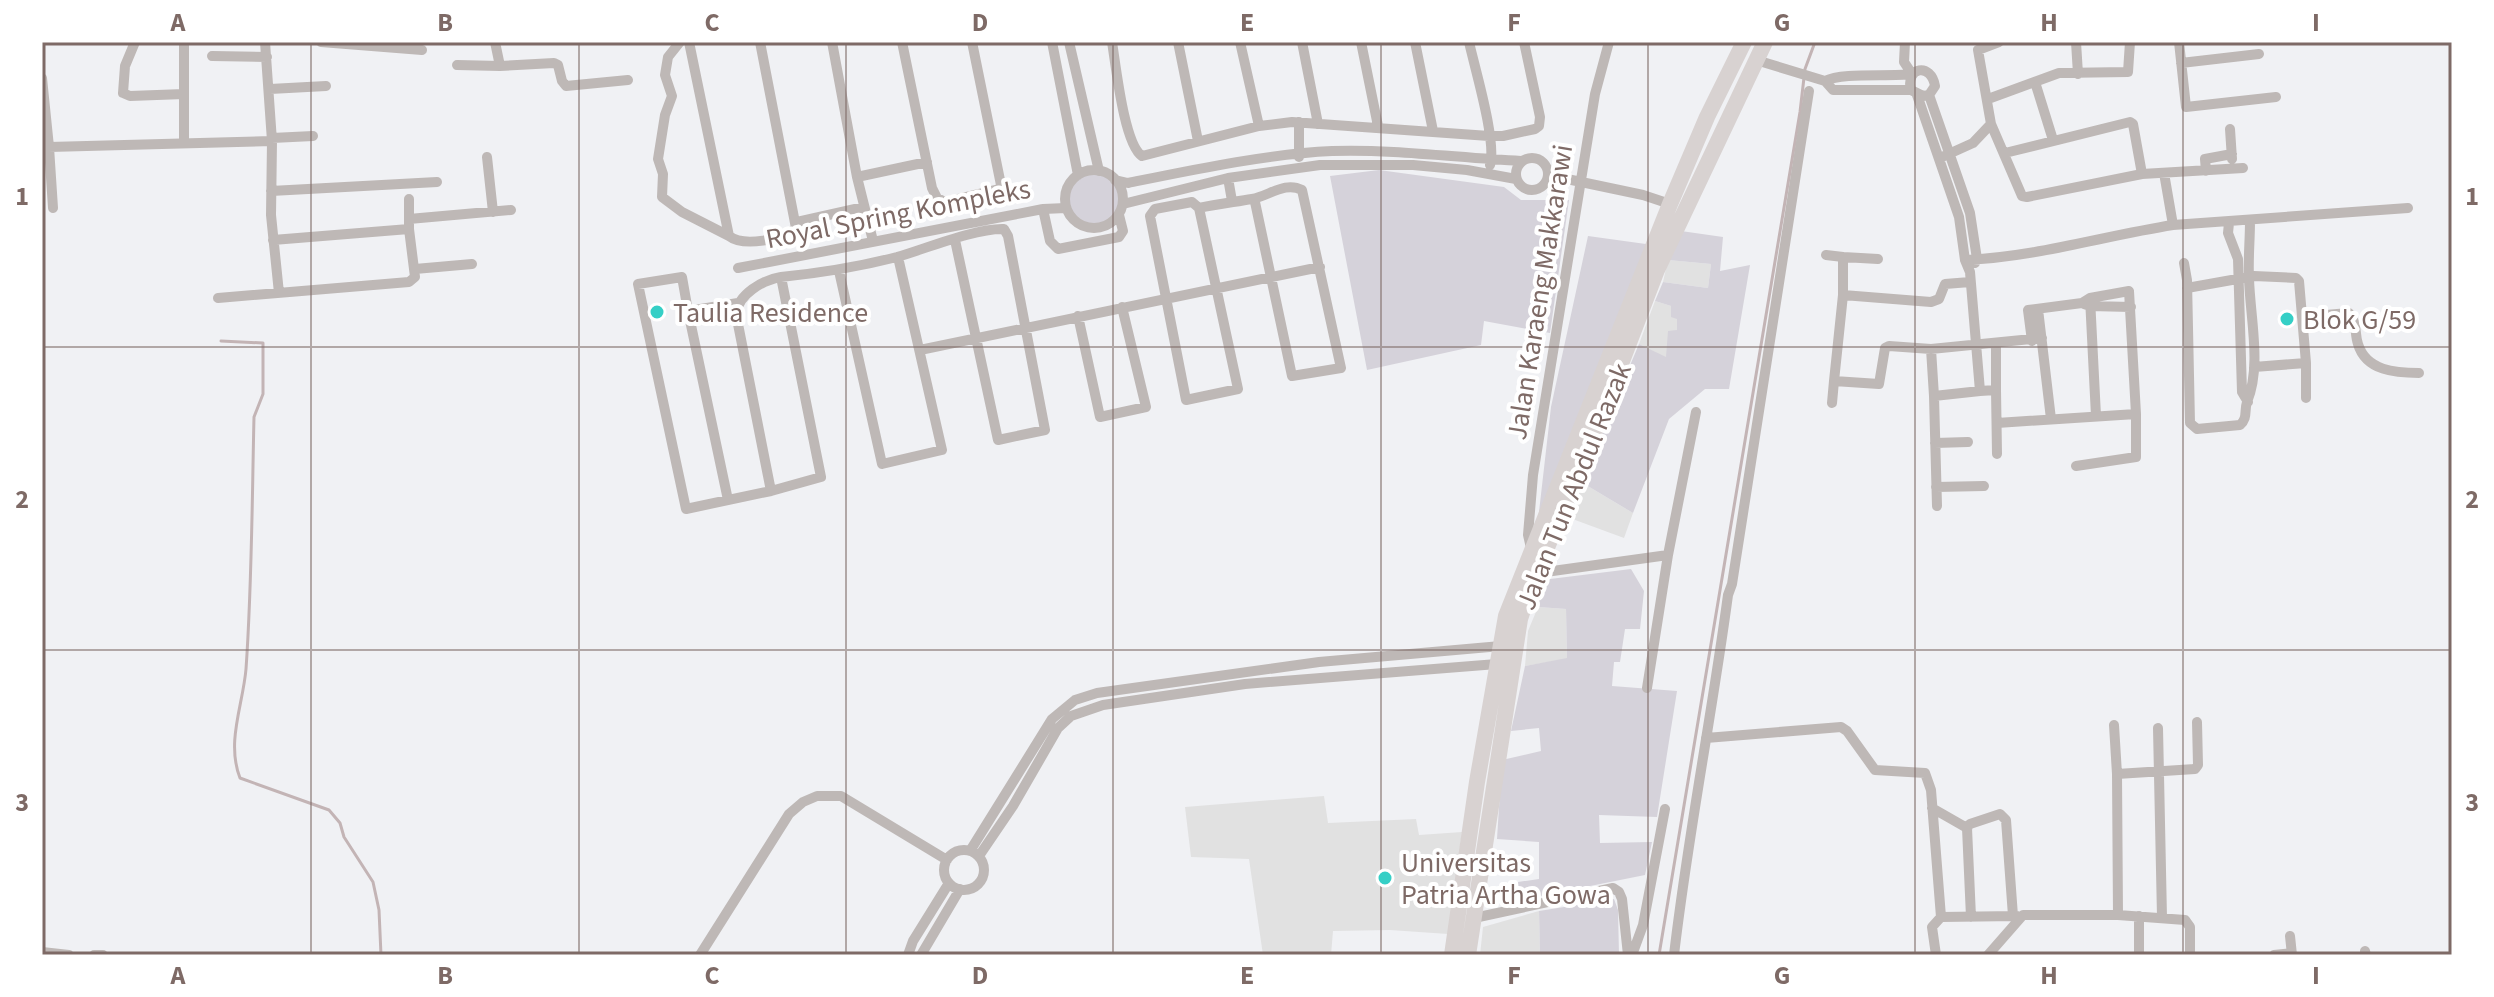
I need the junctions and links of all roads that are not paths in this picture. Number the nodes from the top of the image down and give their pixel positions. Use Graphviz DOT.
graph roads {
  1 [pos="135,42"];
  2 [pos="184,42"];
  3 [pos="265,42"];
  4 [pos="321,42"];
  5 [pos="495,42"];
  6 [pos="680,42"];
  7 [pos="689,42"];
  8 [pos="760,42"];
  9 [pos="832,42"];
  10 [pos="902,42"];
  11 [pos="972,42"];
  12 [pos="1052,42"];
  13 [pos="1069,42"];
  14 [pos="1112,42"];
  15 [pos="1178,42"];
  16 [pos="1240,42"];
  17 [pos="1302,42"];
  18 [pos="1361,42"];
  19 [pos="1415,42"];
  20 [pos="1469,42"];
  21 [pos="1524,42"];
  22 [pos="1609,42"];
  23 [pos="1744,42"];
  24 [pos="1765,42"];
  25 [pos="1905,42"];
  26 [pos="1999,42"];
  27 [pos="2076,42"];
  28 [pos="2130,42"];
  29 [pos="2179,42"];
  30 [pos="422,50"];
  31 [pos="2259,54"];
  32 [pos="212,56"];
  33 [pos="267,57"];
  34 [pos="1756,60"];
  35 [pos="2181,63"];
  36 [pos="457,65"];
  37 [pos="500,66"];
  38 [pos="1912,74"];
  39 [pos="2078,74"];
  40 [pos="1868,77"];
  41 [pos="1884,77"];
  42 [pos="42,78"];
  43 [pos="1820,79"];
  44 [pos="628,80"];
  45 [pos="2035,82"];
  46 [pos="326,86"];
  47 [pos="270,89"];
  48 [pos="1868,90"];
  49 [pos="1884,90"];
  50 [pos="1809,91"];
  51 [pos="1914,93"];
  52 [pos="184,94"];
  53 [pos="1929,95"];
  54 [pos="2276,97"];
  55 [pos="1988,99"];
  56 [pos="1299,122"];
  57 [pos="1318,124"];
  58 [pos="1991,124"];
  59 [pos="1259,126"];
  60 [pos="1378,126"];
  61 [pos="2230,129"];
  62 [pos="1433,131"];
  63 [pos="313,136"];
  64 [pos="1489,136"];
  65 [pos="272,140"];
  66 [pos="2053,140"];
  67 [pos="1198,141"];
  68 [pos="184,142"];
  69 [pos="1973,143"];
  70 [pos="49,147"];
  71 [pos="2003,149"];
  72 [pos="1299,153"];
  73 [pos="2232,154"];
  74 [pos="1944,156"];
  75 [pos="487,157"];
  76 [pos="1492,160"];
  77 [pos="1521,161"];
  78 [pos="927,162"];
  79 [pos="46,167"];
  80 [pos="1299,167"];
  81 [pos="1099,171"];
  82 [pos="2206,171"];
  83 [pos="1488,173"];
  84 [pos="2164,173"];
  85 [pos="2142,174"];
  86 [pos="1078,175"];
  87 [pos="1548,175"];
  88 [pos="857,177"];
  89 [pos="1228,178"];
  90 [pos="1516,179"];
  91 [pos="1115,180"];
  92 [pos="437,182"];
  93 [pos="1581,182"];
  94 [pos="1211,183"];
  95 [pos="271,191"];
  96 [pos="409,199"];
  97 [pos="1253,199"];
  98 [pos="1232,201"];
  99 [pos="1215,204"];
  100 [pos="1670,204"];
  101 [pos="864,207"];
  102 [pos="53,208"];
  103 [pos="1066,208"];
  104 [pos="1199,208"];
  105 [pos="2408,208"];
  106 [pos="1043,209"];
  107 [pos="1121,209"];
  108 [pos="511,210"];
  109 [pos="493,212"];
  110 [pos="2250,221"];
  111 [pos="797,222"];
  112 [pos="2229,223"];
  113 [pos="409,224"];
  114 [pos="2173,225"];
  115 [pos="729,236"];
  116 [pos="273,240"];
  117 [pos="955,240"];
  118 [pos="872,241"];
  119 [pos="858,244"];
  120 [pos="1826,255"];
  121 [pos="898,257"];
  122 [pos="1843,257"];
  123 [pos="1878,259"];
  124 [pos="1977,259"];
  125 [pos="1965,260"];
  126 [pos="876,262"];
  127 [pos="2184,263"];
  128 [pos="472,264"];
  129 [pos="863,265"];
  130 [pos="1320,267"];
  131 [pos="738,268"];
  132 [pos="415,269"];
  133 [pos="839,271"];
  134 [pos="781,277"];
  135 [pos="1970,277"];
  136 [pos="1270,278"];
  137 [pos="2244,278"];
  138 [pos="2187,288"];
  139 [pos="1216,289"];
  140 [pos="279,293"];
  141 [pos="1843,295"];
  142 [pos="218,298"];
  143 [pos="1166,298"];
  144 [pos="2087,302"];
  145 [pos="738,303"];
  146 [pos="1122,307"];
  147 [pos="2131,307"];
  148 [pos="688,311"];
  149 [pos="1078,316"];
  150 [pos="2302,317"];
  151 [pos="1026,328"];
  152 [pos="977,339"];
  153 [pos="2037,340"];
  154 [pos="1996,344"];
  155 [pos="1978,345"];
  156 [pos="1931,349"];
  157 [pos="920,350"];
  158 [pos="2306,363"];
  159 [pos="2254,367"];
  160 [pos="2419,373"];
  161 [pos="1834,381"];
  162 [pos="1996,390"];
  163 [pos="1980,391"];
  164 [pos="1934,396"];
  165 [pos="2306,398"];
  166 [pos="2248,402"];
  167 [pos="1832,403"];
  168 [pos="1696,412"];
  169 [pos="2136,414"];
  170 [pos="2096,416"];
  171 [pos="2051,419"];
  172 [pos="1997,423"];
  173 [pos="1968,442"];
  174 [pos="1935,443"];
  175 [pos="1997,454"];
  176 [pos="2076,466"];
  177 [pos="1984,486"];
  178 [pos="1936,487"];
  179 [pos="771,491"];
  180 [pos="728,500"];
  181 [pos="1937,506"];
  182 [pos="1538,553"];
  183 [pos="1668,555"];
  184 [pos="1528,574"];
  185 [pos="1501,646"];
  186 [pos="1497,664"];
  187 [pos="1647,688"];
  188 [pos="2197,722"];
  189 [pos="2114,725"];
  190 [pos="2158,728"];
  191 [pos="1706,738"];
  192 [pos="2158,773"];
  193 [pos="2117,774"];
  194 [pos="1932,808"];
  195 [pos="1665,809"];
  196 [pos="1967,828"];
  197 [pos="975,854"];
  198 [pos="947,860"];
  199 [pos="949,883"];
  200 [pos="960,889"];
  201 [pos="2118,915"];
  202 [pos="2018,916"];
  203 [pos="2139,916"];
  204 [pos="1941,917"];
  205 [pos="1971,917"];
  206 [pos="2162,917"];
  207 [pos="1474,918"];
  208 [pos="2290,936"];
  209 [pos="42,952"];
  210 [pos="2292,954"];
  211 [pos="69,955"];
  212 [pos="94,955"];
  213 [pos="103,955"];
  214 [pos="700,955"];
  215 [pos="908,955"];
  216 [pos="921,955"];
  217 [pos="1452,955"];
  218 [pos="1468,955"];
  219 [pos="1630,955"];
  220 [pos="1674,955"];
  221 [pos="1936,955"];
  222 [pos="1988,955"];
  223 [pos="2139,955"];
  224 [pos="2190,955"];
  225 [pos="2274,955"];
  1 -- 52 [label="street"];
  2 -- 52 [label="street"];
  3 -- 33 [label="street"];
  4 -- 30 [label="street"];
  5 -- 37 [label="street"];
  6 -- 115 [label="street"];
  7 -- 115 [label="street"];
  8 -- 111 [label="street"];
  9 -- 88 [label="street"];
  10 -- 78 [label="street"];
  11 -- 78 [label="street"];
  12 -- 86 [label="street"];
  13 -- 81 [label="street"];
  14 -- 67 [label="street"];
  15 -- 67 [label="street"];
  16 -- 59 [label="street"];
  17 -- 57 [label="street"];
  18 -- 60 [label="street"];
  19 -- 62 [label="street"];
  20 -- 64 [label="street"];
  21 -- 64 [label="street"];
  22 -- 93 [label="street, Jalan Karaeng Makkarawi"];
  23 -- 100 [label="main road, Jalan Tun Abdul Razak"];
  24 -- 34 [label="main road, Jalan Tun Abdul Razak"];
  25 -- 38 [label="street"];
  26 -- 55 [label="street"];
  27 -- 39 [label="street"];
  28 -- 39 [label="street"];
  29 -- 35 [label="street"];
  31 -- 35 [label="street"];
  32 -- 33 [label="street"];
  33 -- 47 [label="street"];
  34 -- 43 [label="street"];
  34 -- 182 [label="main road, Jalan Tun Abdul Razak"];
  35 -- 54 [label="street"];
  36 -- 37 [label="street"];
  37 -- 44 [label="street"];
  38 -- 41 [label="street"];
  38 -- 51 [label="street"];
  38 -- 53 [label="street"];
  39 -- 45 [label="street"];
  40 -- 41 [label="street"];
  40 -- 43 [label="street"];
  40 -- 48 [label="street"];
  41 -- 49 [label="street"];
  42 -- 70 [label="street"];
  43 -- 48 [label="street"];
  45 -- 55 [label="street"];
  45 -- 66 [label="street"];
  46 -- 47 [label="street"];
  47 -- 65 [label="street"];
  48 -- 49 [label="street"];
  49 -- 51 [label="street"];
  50 -- 191 [label="street"];
  51 -- 53 [label="street"];
  51 -- 74 [label="street"];
  52 -- 68 [label="street"];
  53 -- 74 [label="street"];
  55 -- 58 [label="street"];
  56 -- 57 [label="street"];
  56 -- 59 [label="street"];
  56 -- 72 [label="street"];
  57 -- 60 [label="street"];
  58 -- 69 [label="street"];
  58 -- 71 [label="street"];
  59 -- 67 [label="street"];
  60 -- 62 [label="street"];
  61 -- 73 [label="street"];
  62 -- 64 [label="street"];
  63 -- 65 [label="street"];
  64 -- 76 [label="street"];
  65 -- 68 [label="street"];
  65 -- 95 [label="street"];
  66 -- 71 [label="street"];
  66 -- 85 [label="street"];
  68 -- 70 [label="street"];
  69 -- 71 [label="street"];
  69 -- 74 [label="street"];
  70 -- 79 [label="street"];
  71 -- 85 [label="street"];
  72 -- 76 [label="street"];
  72 -- 80 [label="street"];
  72 -- 91 [label="street"];
  73 -- 82 [label="street"];
  73 -- 82 [label="street"];
  74 -- 124 [label="street"];
  74 -- 125 [label="street"];
  75 -- 109 [label="street"];
  76 -- 77 [label="street"];
  76 -- 83 [label="street"];
  77 -- 87 [label="street"];
  77 -- 90 [label="street"];
  78 -- 88 [label="street"];
  79 -- 102 [label="street"];
  80 -- 83 [label="street"];
  80 -- 89 [label="street"];
  81 -- 86 [label="street"];
  81 -- 91 [label="street"];
  82 -- 84 [label="street"];
  83 -- 90 [label="street"];
  84 -- 85 [label="street"];
  84 -- 114 [label="street"];
  86 -- 103 [label="street"];
  87 -- 90 [label="street"];
  87 -- 93 [label="street"];
  88 -- 101 [label="street"];
  89 -- 94 [label="street"];
  89 -- 98 [label="street"];
  91 -- 107 [label="street"];
  92 -- 95 [label="street"];
  93 -- 100 [label="street"];
  93 -- 182 [label="street, Jalan Karaeng Makkarawi"];
  94 -- 99 [label="street"];
  94 -- 107 [label="street"];
  95 -- 116 [label="street"];
  96 -- 113 [label="street"];
  97 -- 98 [label="street"];
  97 -- 130 [label="street"];
  97 -- 136 [label="street"];
  98 -- 99 [label="street"];
  99 -- 104 [label="street"];
  100 -- 182 [label="main road, Jalan Tun Abdul Razak"];
  101 -- 111 [label="street"];
  101 -- 118 [label="street"];
  103 -- 106 [label="street, Royal Spring Kompleks"];
  103 -- 107 [label="street"];
  104 -- 139 [label="street"];
  104 -- 143 [label="street"];
  105 -- 110 [label="street"];
  106 -- 107 [label="street"];
  106 -- 118 [label="street, Royal Spring Kompleks"];
  108 -- 109 [label="street"];
  109 -- 113 [label="street"];
  110 -- 112 [label="street"];
  110 -- 137 [label="street"];
  111 -- 115 [label="street"];
  112 -- 114 [label="street"];
  112 -- 137 [label="street"];
  113 -- 116 [label="street"];
  113 -- 132 [label="street"];
  114 -- 124 [label="street"];
  116 -- 140 [label="street"];
  117 -- 121 [label="street"];
  117 -- 151 [label="street"];
  117 -- 152 [label="street"];
  118 -- 119 [label="street, Royal Spring Kompleks"];
  118 -- 126 [label="street"];
  119 -- 129 [label="street"];
  119 -- 131 [label="street, Royal Spring Kompleks"];
  120 -- 122 [label="street"];
  121 -- 126 [label="street"];
  121 -- 157 [label="street"];
  122 -- 123 [label="street"];
  122 -- 141 [label="street"];
  124 -- 125 [label="street"];
  124 -- 135 [label="street"];
  125 -- 135 [label="street"];
  126 -- 129 [label="street"];
  127 -- 138 [label="street"];
  128 -- 132 [label="street"];
  129 -- 133 [label="street"];
  130 -- 136 [label="street"];
  130 -- 136 [label="street"];
  132 -- 140 [label="street"];
  133 -- 134 [label="street"];
  133 -- 157 [label="street"];
  134 -- 145 [label="street"];
  134 -- 179 [label="street"];
  135 -- 141 [label="street"];
  135 -- 155 [label="street"];
  136 -- 139 [label="street"];
  137 -- 138 [label="street"];
  137 -- 150 [label="street"];
  137 -- 159 [label="street"];
  137 -- 166 [label="street"];
  138 -- 166 [label="street"];
  139 -- 143 [label="street"];
  139 -- 143 [label="street"];
  140 -- 142 [label="street"];
  141 -- 161 [label="street"];
  143 -- 146 [label="street"];
  144 -- 147 [label="street"];
  144 -- 147 [label="street"];
  144 -- 153 [label="street"];
  144 -- 170 [label="street"];
  145 -- 148 [label="street"];
  145 -- 179 [label="street"];
  146 -- 149 [label="street"];
  146 -- 149 [label="street"];
  147 -- 169 [label="street"];
  148 -- 180 [label="street"];
  148 -- 180 [label="street"];
  149 -- 151 [label="street"];
  150 -- 158 [label="street"];
  150 -- 160 [label="street"];
  151 -- 152 [label="street"];
  151 -- 152 [label="street"];
  152 -- 157 [label="street"];
  153 -- 154 [label="street"];
  153 -- 171 [label="street"];
  154 -- 155 [label="street"];
  154 -- 162 [label="street"];
  155 -- 156 [label="street"];
  155 -- 163 [label="street"];
  156 -- 161 [label="street"];
  156 -- 164 [label="street"];
  158 -- 159 [label="street"];
  158 -- 165 [label="street"];
  159 -- 166 [label="street"];
  161 -- 167 [label="street"];
  162 -- 163 [label="street"];
  162 -- 172 [label="street"];
  163 -- 164 [label="street"];
  164 -- 174 [label="street"];
  168 -- 183 [label="street"];
  169 -- 170 [label="street"];
  169 -- 176 [label="street"];
  170 -- 171 [label="street"];
  171 -- 172 [label="street"];
  172 -- 175 [label="street"];
  173 -- 174 [label="street"];
  174 -- 178 [label="street"];
  177 -- 178 [label="street"];
  178 -- 181 [label="street"];
  179 -- 180 [label="street"];
  182 -- 184 [label="main road, Jalan Tun Abdul Razak"];
  183 -- 184 [label="street"];
  183 -- 187 [label="street"];
  184 -- 185 [label="main road, Jalan Tun Abdul Razak"];
  184 -- 207 [label="main road, Jalan Tun Abdul Razak"];
  185 -- 186 [label="main road, Jalan Tun Abdul Razak"];
  185 -- 197 [label="street"];
  186 -- 197 [label="street"];
  186 -- 217 [label="main road, Jalan Tun Abdul Razak"];
  188 -- 192 [label="street"];
  189 -- 193 [label="street"];
  190 -- 192 [label="street"];
  191 -- 194 [label="street"];
  191 -- 220 [label="street"];
  192 -- 193 [label="street"];
  192 -- 206 [label="street"];
  193 -- 201 [label="street"];
  194 -- 196 [label="street"];
  194 -- 204 [label="street"];
  195 -- 219 [label="street"];
  196 -- 202 [label="street"];
  196 -- 205 [label="street"];
  197 -- 198 [label="street"];
  197 -- 200 [label="street"];
  198 -- 199 [label="street"];
  198 -- 214 [label="street"];
  199 -- 200 [label="street"];
  199 -- 215 [label="street"];
  200 -- 216 [label="street"];
  201 -- 202 [label="street"];
  201 -- 203 [label="street"];
  202 -- 205 [label="street"];
  202 -- 222 [label="street"];
  203 -- 206 [label="street"];
  203 -- 223 [label="street"];
  204 -- 205 [label="street"];
  204 -- 221 [label="street"];
  206 -- 224 [label="street"];
  207 -- 218 [label="main road, Jalan Tun Abdul Razak"];
  207 -- 219 [label="street"];
  208 -- 210 [label="street"];
  209 -- 211 [label="street"];
  210 -- 225 [label="street"];
  212 -- 213 [label="street"];
}
